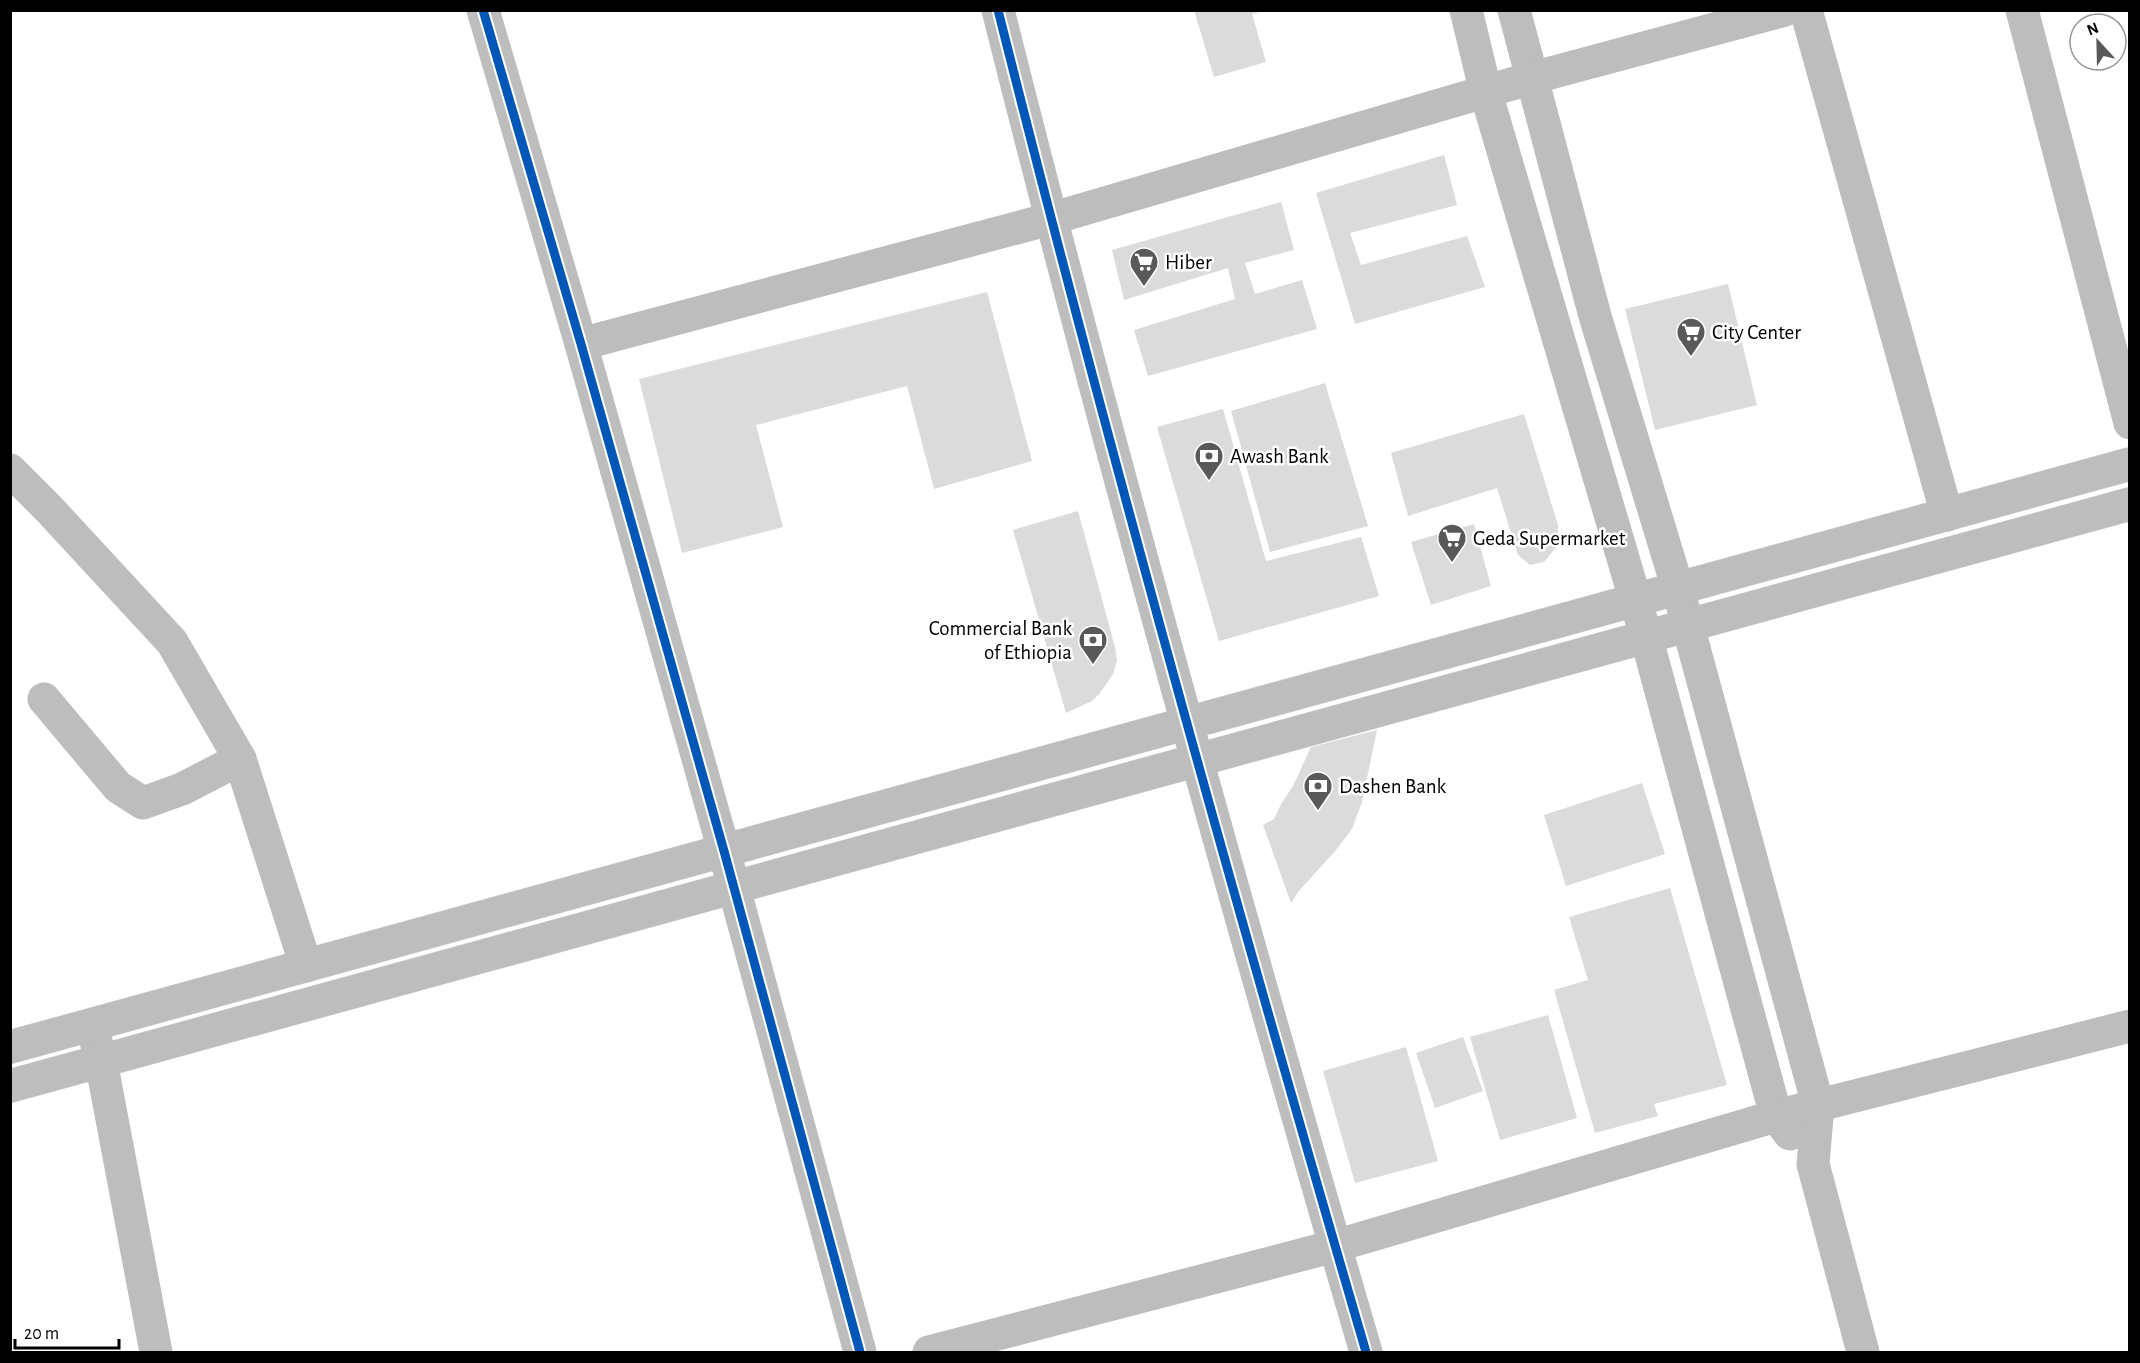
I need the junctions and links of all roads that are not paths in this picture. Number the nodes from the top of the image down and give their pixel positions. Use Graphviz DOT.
graph roads {
  1 [pos="483,10"];
  2 [pos="998,10"];
  3 [pos="1466,10"];
  4 [pos="1514,10"];
  5 [pos="1785,10"];
  6 [pos="1806,10"];
  7 [pos="2022,10"];
  8 [pos="1532,78"];
  9 [pos="1486,93"];
  10 [pos="1050,219"];
  11 [pos="580,344"];
  12 [pos="2130,423"];
  13 [pos="2130,464"];
  14 [pos="10,470"];
  15 [pos="2130,504"];
  16 [pos="1947,515"];
  17 [pos="1678,589"];
  18 [pos="1636,600"];
  19 [pos="1688,625"];
  20 [pos="1646,636"];
  21 [pos="44,699"];
  22 [pos="1188,723"];
  23 [pos="240,759"];
  24 [pos="1197,760"];
  25 [pos="724,850"];
  26 [pos="734,887"];
  27 [pos="306,966"];
  28 [pos="92,1025"];
  29 [pos="2130,1026"];
  30 [pos="10,1047"];
  31 [pos="101,1061"];
  32 [pos="10,1086"];
  33 [pos="1818,1105"];
  34 [pos="1776,1116"];
  35 [pos="1813,1164"];
  36 [pos="1335,1246"];
  37 [pos="156,1353"];
  38 [pos="860,1353"];
  39 [pos="929,1353"];
  40 [pos="1366,1353"];
  41 [pos="1863,1353"];
  1 -- 11 [label="street"];
  2 -- 10 [label="street"];
  3 -- 9 [label="street"];
  4 -- 8 [label="street"];
  5 -- 8 [label="street"];
  6 -- 16 [label="street"];
  7 -- 12 [label="street"];
  8 -- 9 [label="street"];
  8 -- 17 [label="street"];
  9 -- 10 [label="street"];
  9 -- 18 [label="street"];
  10 -- 11 [label="street"];
  10 -- 22 [label="street"];
  11 -- 25 [label="street"];
  13 -- 16 [label="street"];
  14 -- 23 [label="street"];
  15 -- 19 [label="street"];
  16 -- 17 [label="street"];
  17 -- 18 [label="street"];
  17 -- 19 [label="street"];
  18 -- 20 [label="street"];
  18 -- 22 [label="street"];
  19 -- 20 [label="street"];
  19 -- 33 [label="street"];
  20 -- 24 [label="street"];
  20 -- 34 [label="street"];
  21 -- 23 [label="street"];
  22 -- 24 [label="street"];
  22 -- 25 [label="street"];
  23 -- 27 [label="street"];
  24 -- 26 [label="street"];
  24 -- 36 [label="street"];
  25 -- 26 [label="street"];
  25 -- 27 [label="street"];
  26 -- 31 [label="street"];
  26 -- 38 [label="street"];
  27 -- 28 [label="street"];
  28 -- 30 [label="street"];
  28 -- 31 [label="street"];
  29 -- 33 [label="street"];
  31 -- 32 [label="street"];
  31 -- 37 [label="street"];
  33 -- 34 [label="street"];
  33 -- 35 [label="street"];
  34 -- 35 [label="street"];
  34 -- 36 [label="street"];
  35 -- 41 [label="street"];
  36 -- 39 [label="street"];
  36 -- 40 [label="street"];
}
